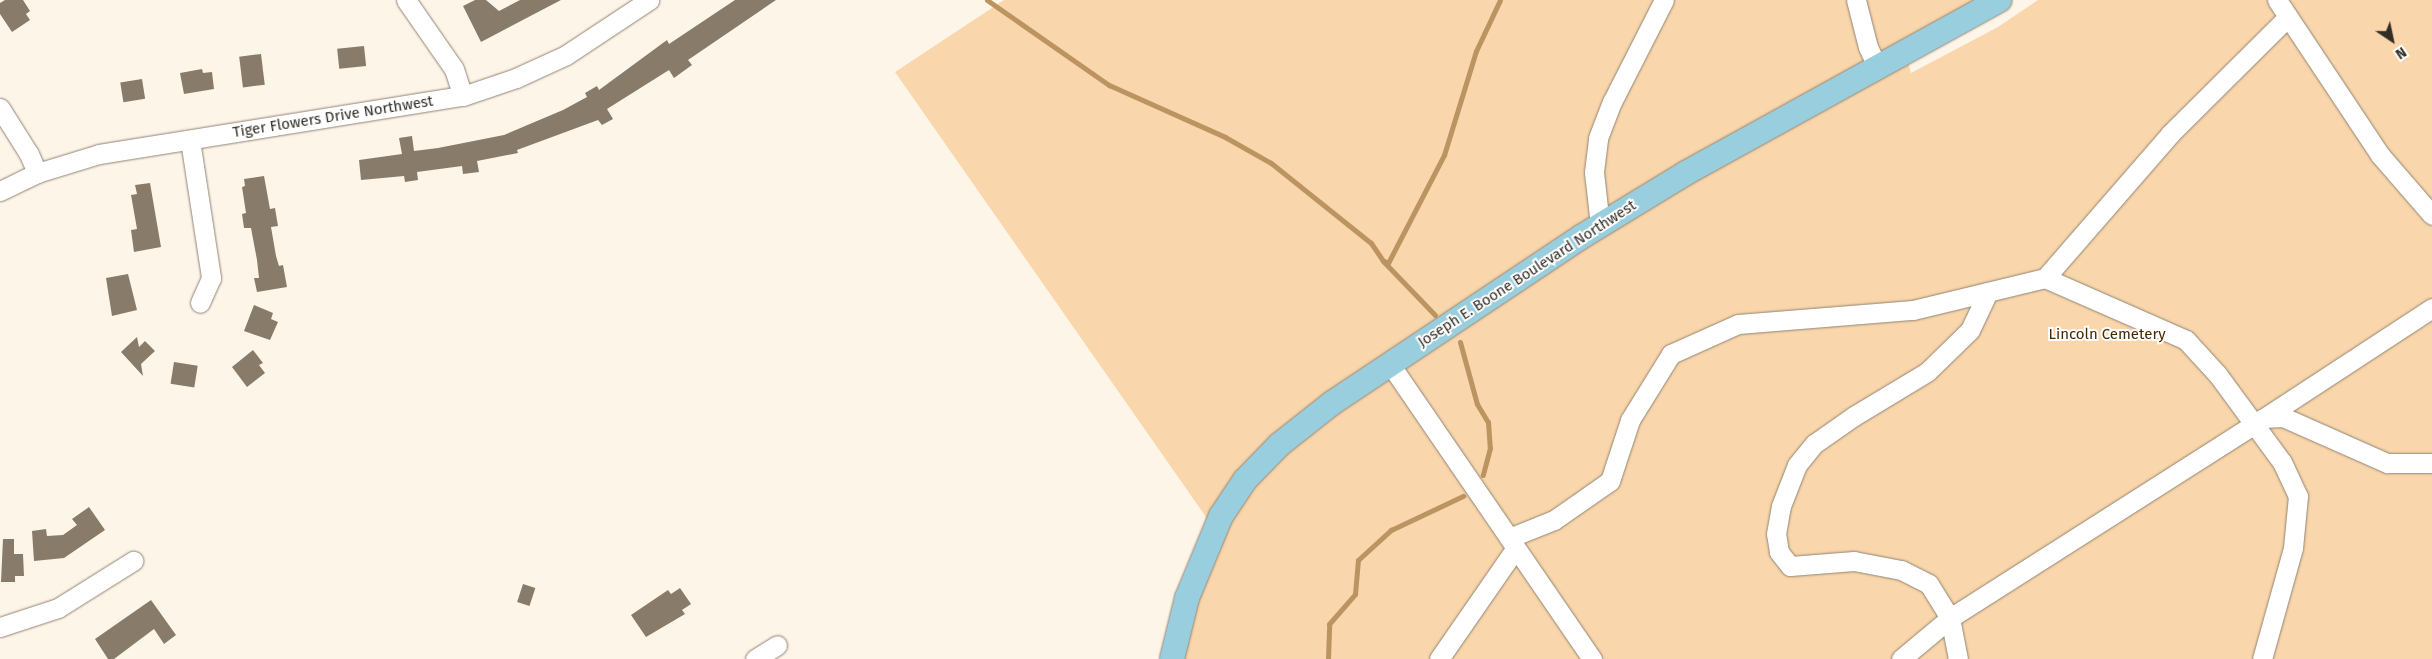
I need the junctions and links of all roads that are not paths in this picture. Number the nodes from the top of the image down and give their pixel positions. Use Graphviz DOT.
graph roads {
  1 [pos="406,0"];
  2 [pos="649,0"];
  3 [pos="1664,0"];
  4 [pos="1856,0"];
  5 [pos="1999,0"];
  6 [pos="2277,0"];
  7 [pos="2288,17"];
  8 [pos="1878,68"];
  9 [pos="463,96"];
  10 [pos="0,108"];
  11 [pos="190,140"];
  12 [pos="37,173"];
  13 [pos="0,191"];
  14 [pos="2432,215"];
  15 [pos="1600,226"];
  16 [pos="2045,278"];
  17 [pos="1988,292"];
  18 [pos="200,303"];
  19 [pos="2432,308"];
  20 [pos="1390,364"];
  21 [pos="2259,421"];
  22 [pos="2432,463"];
  23 [pos="1512,543"];
  24 [pos="133,561"];
  25 [pos="1950,618"];
  26 [pos="0,627"];
  27 [pos="777,645"];
  28 [pos="756,659"];
  29 [pos="1172,659"];
  30 [pos="1439,659"];
  31 [pos="1592,659"];
  32 [pos="1900,659"];
  33 [pos="1958,659"];
  34 [pos="2262,659"];
  1 -- 9 [label="street"];
  2 -- 9 [label="street, Tiger Flowers Drive Northwest"];
  3 -- 15 [label="street"];
  4 -- 8 [label="street"];
  5 -- 8 [label="main road, Joseph E. Boone Boulevard Northwest"];
  6 -- 7 [label="street"];
  7 -- 14 [label="street"];
  7 -- 16 [label="street"];
  8 -- 15 [label="main road, Joseph E. Boone Boulevard Northwest"];
  9 -- 11 [label="street, Tiger Flowers Drive Northwest"];
  10 -- 12 [label="street"];
  11 -- 12 [label="street, Tiger Flowers Drive Northwest"];
  11 -- 18 [label="street"];
  12 -- 13 [label="street, Tiger Flowers Drive Northwest"];
  15 -- 20 [label="main road, Joseph E. Boone Boulevard Northwest"];
  16 -- 17 [label="street"];
  16 -- 21 [label="street"];
  17 -- 23 [label="street"];
  17 -- 25 [label="street"];
  19 -- 21 [label="street"];
  20 -- 23 [label="street"];
  20 -- 29 [label="main road, Joseph E. Boone Boulevard Northwest"];
  21 -- 22 [label="street"];
  21 -- 25 [label="street"];
  21 -- 34 [label="street"];
  23 -- 30 [label="street"];
  23 -- 31 [label="street"];
  24 -- 26 [label="street"];
  25 -- 32 [label="street"];
  25 -- 33 [label="street"];
  27 -- 28 [label="street"];
}
